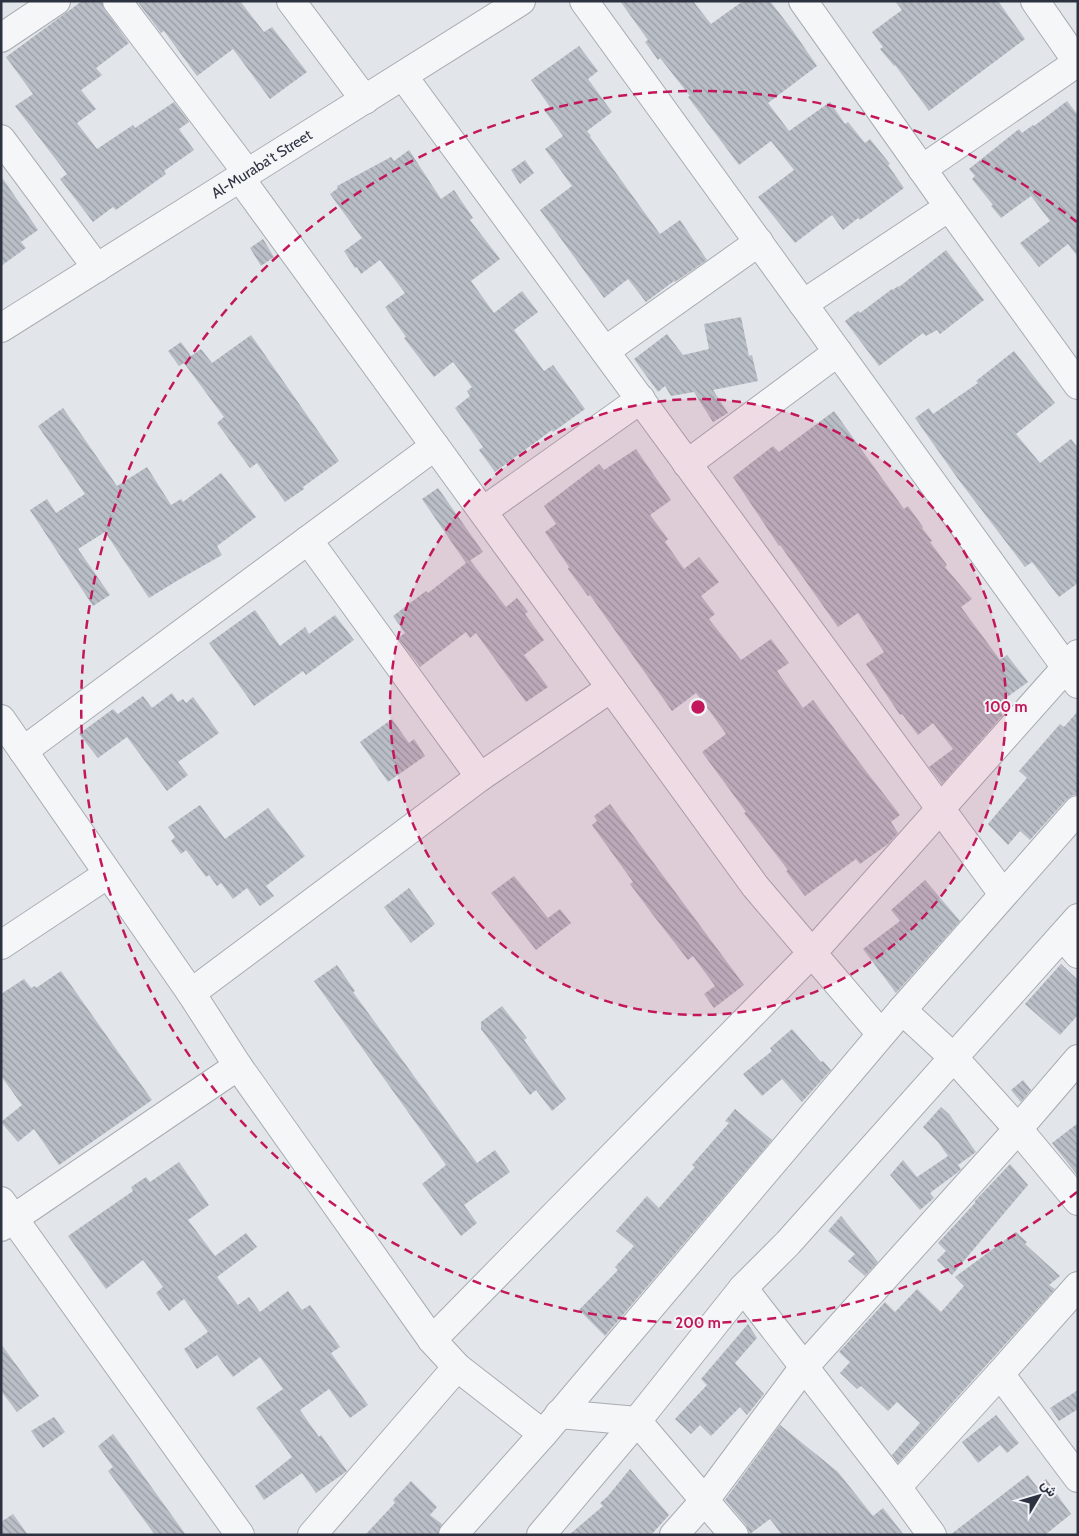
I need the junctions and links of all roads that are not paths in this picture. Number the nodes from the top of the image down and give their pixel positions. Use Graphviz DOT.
graph roads {
  1 [pos="56,1"];
  2 [pos="117,1"];
  3 [pos="291,1"];
  4 [pos="584,1"];
  5 [pos="802,1"];
  6 [pos="1035,1"];
  7 [pos="519,2"];
  8 [pos="1,38"];
  9 [pos="1078,63"];
  10 [pos="403,76"];
  11 [pos="365,100"];
  12 [pos="1,139"];
  13 [pos="922,169"];
  14 [pos="244,176"];
  15 [pos="949,208"];
  16 [pos="758,242"];
  17 [pos="97,268"];
  18 [pos="803,304"];
  19 [pos="1,328"];
  20 [pos="605,351"];
  21 [pos="838,352"];
  22 [pos="1078,385"];
  23 [pos="641,399"];
  24 [pos="435,446"];
  25 [pos="688,464"];
  26 [pos="483,511"];
  27 [pos="308,540"];
  28 [pos="1074,669"];
  29 [pos="611,688"];
  30 [pos="1,719"];
  31 [pos="23,751"];
  32 [pos="480,777"];
  33 [pos="940,809"];
  34 [pos="1078,810"];
  35 [pos="108,874"];
  36 [pos="1003,894"];
  37 [pos="1073,936"];
  38 [pos="1,945"];
  39 [pos="812,953"];
  40 [pos="190,993"];
  41 [pos="902,1010"];
  42 [pos="881,1034"];
  43 [pos="954,1058"];
  44 [pos="1078,1060"];
  45 [pos="238,1066"];
  46 [pos="1018,1129"];
  47 [pos="1078,1201"];
  48 [pos="5,1216"];
  49 [pos="1078,1286"];
  50 [pos="743,1288"];
  51 [pos="432,1340"];
  52 [pos="457,1367"];
  53 [pos="804,1367"];
  54 [pos="1000,1374"];
  55 [pos="637,1421"];
  56 [pos="551,1424"];
  57 [pos="1078,1478"];
  58 [pos="897,1487"];
  59 [pos="705,1500"];
  60 [pos="240,1535"];
  61 [pos="312,1535"];
  62 [pos="453,1535"];
  63 [pos="541,1535"];
  64 [pos="674,1535"];
  65 [pos="734,1535"];
  66 [pos="932,1535"];
  1 -- 8 [label="street"];
  2 -- 14 [label="street"];
  3 -- 11 [label="street"];
  4 -- 16 [label="street"];
  5 -- 13 [label="street"];
  6 -- 9 [label="street"];
  7 -- 10 [label="street, Al-Muraba't Street"];
  9 -- 13 [label="street"];
  10 -- 11 [label="street, Al-Muraba't Street"];
  10 -- 20 [label="street"];
  11 -- 14 [label="street, Al-Muraba't Street"];
  12 -- 17 [label="street"];
  13 -- 15 [label="street"];
  14 -- 17 [label="street, Al-Muraba't Street"];
  14 -- 24 [label="street"];
  15 -- 18 [label="street"];
  15 -- 22 [label="street"];
  16 -- 18 [label="street"];
  16 -- 20 [label="street"];
  17 -- 19 [label="street, Al-Muraba't Street"];
  18 -- 21 [label="street"];
  20 -- 23 [label="street"];
  21 -- 25 [label="street"];
  21 -- 28 [label="street"];
  23 -- 25 [label="street"];
  23 -- 26 [label="street"];
  24 -- 26 [label="street"];
  24 -- 27 [label="street"];
  25 -- 33 [label="street"];
  26 -- 29 [label="street"];
  27 -- 31 [label="street"];
  27 -- 32 [label="street"];
  28 -- 33 [label="street"];
  29 -- 32 [label="street"];
  29 -- 39 [label="street"];
  30 -- 31 [label="street"];
  31 -- 35 [label="street"];
  32 -- 40 [label="street"];
  33 -- 36 [label="street"];
  33 -- 39 [label="street"];
  34 -- 36 [label="street"];
  35 -- 38 [label="street"];
  35 -- 40 [label="street"];
  36 -- 41 [label="street"];
  37 -- 43 [label="street"];
  39 -- 42 [label="street"];
  39 -- 51 [label="street"];
  40 -- 45 [label="street"];
  41 -- 42 [label="street"];
  41 -- 43 [label="street"];
  42 -- 56 [label="street"];
  43 -- 46 [label="street"];
  43 -- 50 [label="street"];
  44 -- 46 [label="street"];
  45 -- 48 [label="street"];
  45 -- 51 [label="street"];
  46 -- 47 [label="street"];
  46 -- 53 [label="street"];
  48 -- 60 [label="street"];
  49 -- 54 [label="street"];
  50 -- 53 [label="street"];
  50 -- 55 [label="street"];
  51 -- 52 [label="street"];
  52 -- 56 [label="street"];
  52 -- 61 [label="street"];
  53 -- 58 [label="street"];
  53 -- 59 [label="street"];
  54 -- 57 [label="street"];
  54 -- 58 [label="street"];
  55 -- 56 [label="street"];
  55 -- 59 [label="street"];
  55 -- 63 [label="street"];
  56 -- 62 [label="street"];
  58 -- 66 [label="street"];
  59 -- 64 [label="street"];
  59 -- 65 [label="street"];
}
